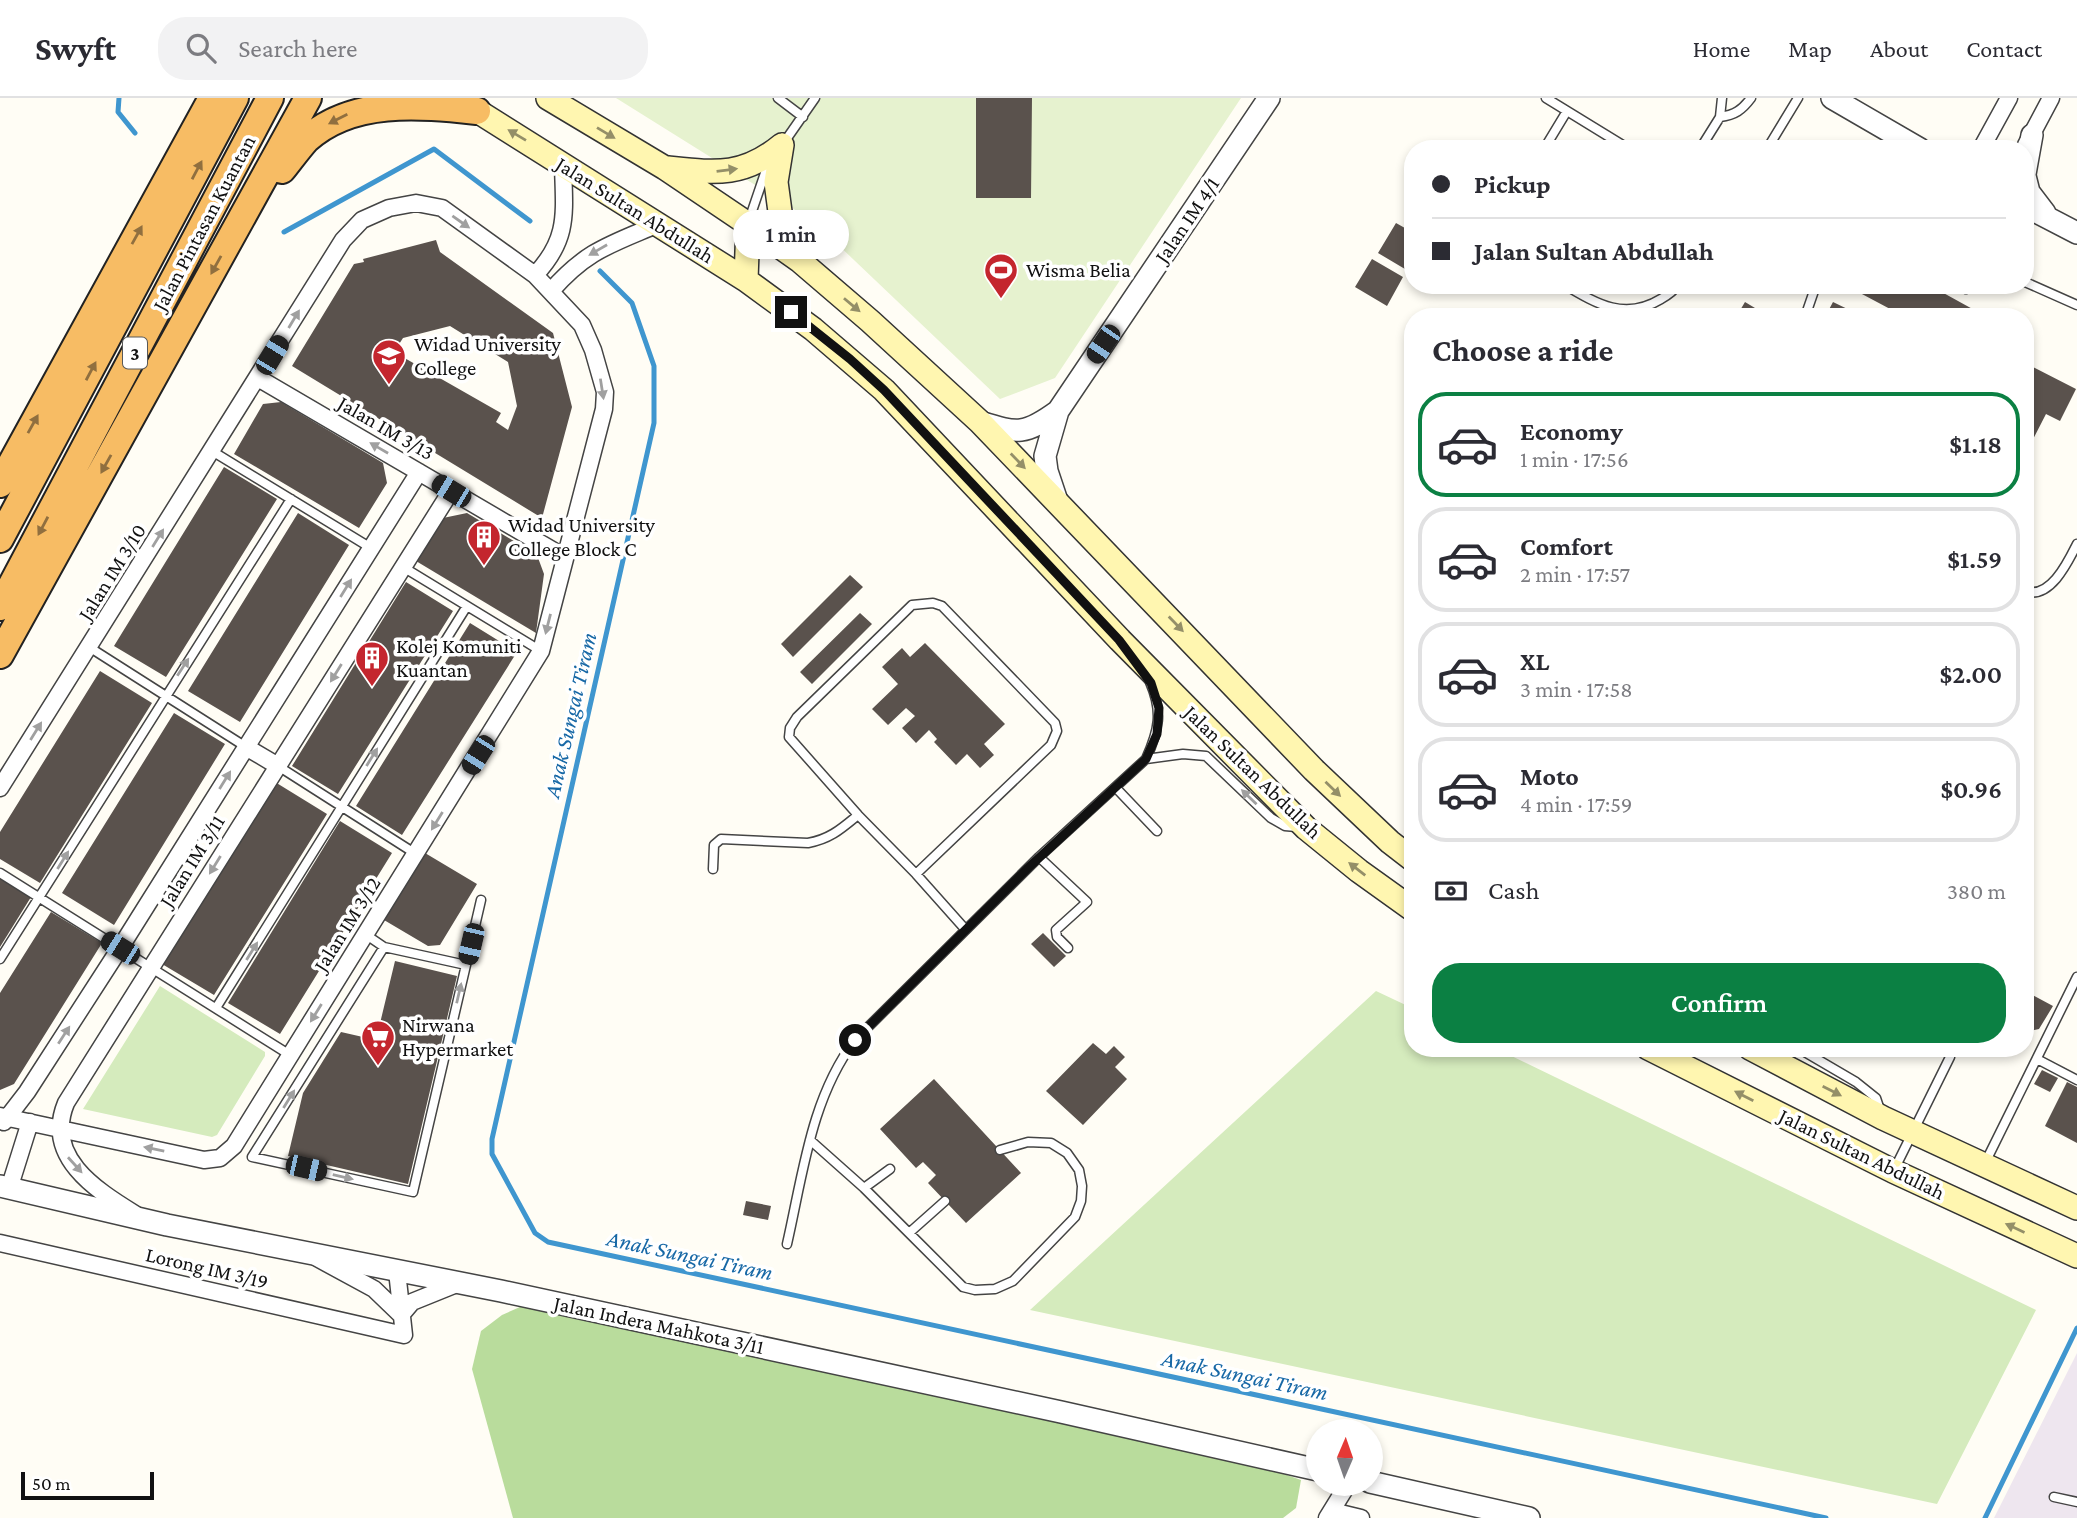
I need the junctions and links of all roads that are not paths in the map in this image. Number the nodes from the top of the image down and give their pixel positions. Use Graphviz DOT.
graph roads {
  1 [pos="198,98"];
  2 [pos="212,98"];
  3 [pos="235,98"];
  4 [pos="270,98"];
  5 [pos="308,98"];
  6 [pos="548,98"];
  7 [pos="778,98"];
  8 [pos="815,98"];
  9 [pos="1269,98"];
  10 [pos="1546,98"];
  11 [pos="1722,98"];
  12 [pos="1751,98"];
  13 [pos="1798,98"];
  14 [pos="1832,98"];
  15 [pos="2009,98"];
  16 [pos="2051,98"];
  17 [pos="467,105"];
  18 [pos="1567,111"];
  19 [pos="803,117"];
  20 [pos="1720,117"];
  21 [pos="189,140"];
  22 [pos="1549,140"];
  23 [pos="1609,140"];
  24 [pos="1706,140"];
  25 [pos="1772,140"];
  26 [pos="1904,140"];
  27 [pos="1986,140"];
  28 [pos="2029,140"];
  29 [pos="782,145"];
  30 [pos="563,164"];
  31 [pos="665,168"];
  32 [pos="2034,199"];
  33 [pos="2034,211"];
  34 [pos="243,217"];
  35 [pos="2049,219"];
  36 [pos="748,224"];
  37 [pos="656,225"];
  38 [pos="2077,233"];
  39 [pos="800,261"];
  40 [pos="535,275"];
  41 [pos="746,280"];
  42 [pos="2034,286"];
  43 [pos="551,291"];
  44 [pos="1581,294"];
  45 [pos="1669,294"];
  46 [pos="2077,305"];
  47 [pos="1621,308"];
  48 [pos="1644,308"];
  49 [pos="258,378"];
  50 [pos="1058,411"];
  51 [pos="980,422"];
  52 [pos="212,451"];
  53 [pos="419,472"];
  54 [pos="0,484"];
  55 [pos="451,491"];
  56 [pos="291,499"];
  57 [pos="1057,501"];
  58 [pos="0,539"];
  59 [pos="2077,544"];
  60 [pos="371,548"];
  61 [pos="564,557"];
  62 [pos="403,567"];
  63 [pos="2034,592"];
  64 [pos="467,606"];
  65 [pos="0,607"];
  66 [pos="1119,640"];
  67 [pos="89,648"];
  68 [pos="541,651"];
  69 [pos="0,655"];
  70 [pos="165,695"];
  71 [pos="246,747"];
  72 [pos="1146,759"];
  73 [pos="278,766"];
  74 [pos="1116,788"];
  75 [pos="0,789"];
  76 [pos="342,807"];
  77 [pos="858,815"];
  78 [pos="1306,828"];
  79 [pos="1157,831"];
  80 [pos="416,853"];
  81 [pos="1404,853"];
  82 [pos="1039,857"];
  83 [pos="713,869"];
  84 [pos="0,873"];
  85 [pos="916,874"];
  86 [pos="40,898"];
  87 [pos="481,900"];
  88 [pos="1404,903"];
  89 [pos="965,929"];
  90 [pos="365,934"];
  91 [pos="384,947"];
  92 [pos="120,948"];
  93 [pos="1068,948"];
  94 [pos="0,959"];
  95 [pos="466,965"];
  96 [pos="150,967"];
  97 [pos="2077,977"];
  98 [pos="216,1008"];
  99 [pos="289,1055"];
  100 [pos="1666,1057"];
  101 [pos="1767,1057"];
  102 [pos="1813,1057"];
  103 [pos="1950,1057"];
  104 [pos="2036,1059"];
  105 [pos="2077,1080"];
  106 [pos="1883,1118"];
  107 [pos="3,1120"];
  108 [pos="30,1122"];
  109 [pos="59,1129"];
  110 [pos="1912,1131"];
  111 [pos="810,1140"];
  112 [pos="1000,1150"];
  113 [pos="1984,1166"];
  114 [pos="890,1169"];
  115 [pos="1893,1171"];
  116 [pos="5,1187"];
  117 [pos="864,1188"];
  118 [pos="945,1201"];
  119 [pos="2077,1208"];
  120 [pos="167,1225"];
  121 [pos="909,1233"];
  122 [pos="0,1243"];
  123 [pos="787,1244"];
  124 [pos="314,1256"];
  125 [pos="2077,1256"];
  126 [pos="397,1271"];
  127 [pos="459,1283"];
  128 [pos="401,1315"];
  129 [pos="1306,1467"];
  130 [pos="1383,1485"];
  131 [pos="1340,1496"];
  132 [pos="2054,1497"];
  133 [pos="2077,1503"];
  134 [pos="1329,1514"];
  135 [pos="1361,1518"];
  136 [pos="1529,1518"];
  1 -- 21 [label="highway"];
  2 -- 21 [label="highway"];
  58 -- 3 [label="highway, Jalan Pintasan Kuantan / 3, one-way"];
  4 -- 65 [label="highway, Jalan Pintasan Kuantan / 3, one-way"];
  5 -- 34 [label="highway"];
  6 -- 31 [label="main road, Jalan Sultan Abdullah, one-way"];
  7 -- 19 [label="lane"];
  8 -- 19 [label="lane"];
  9 -- 50 [label="street, Jalan IM 4/1"];
  10 -- 18 [label="lane"];
  11 -- 20 [label="lane"];
  12 -- 20 [label="lane"];
  13 -- 25 [label="lane"];
  14 -- 26 [label="street"];
  15 -- 27 [label="street"];
  16 -- 28 [label="street"];
  30 -- 17 [label="main road, Jalan Sultan Abdullah, one-way"];
  17 -- 34 [label="highway, one-way"];
  18 -- 22 [label="lane"];
  18 -- 23 [label="lane"];
  19 -- 29 [label="lane"];
  20 -- 24 [label="lane"];
  54 -- 21 [label="highway, one-way"];
  31 -- 29 [label="main road, one-way"];
  29 -- 36 [label="lane"];
  29 -- 39 [label="main road"];
  30 -- 37 [label="main road, Jalan Sultan Abdullah"];
  30 -- 40 [label="street"];
  31 -- 36 [label="main road, Jalan Sultan Abdullah"];
  32 -- 35 [label="street"];
  33 -- 35 [label="street"];
  34 -- 69 [label="highway, one-way"];
  35 -- 38 [label="street"];
  36 -- 39 [label="main road, Jalan Sultan Abdullah"];
  36 -- 41 [label="main road"];
  37 -- 41 [label="main road, Jalan Sultan Abdullah"];
  37 -- 43 [label="street, one-way"];
  39 -- 51 [label="main road, Jalan Sultan Abdullah, one-way"];
  40 -- 43 [label="street, Jalan IM 3/12"];
  49 -- 40 [label="street, Jalan IM 3/10, one-way"];
  41 -- 66 [label="main road, Jalan Sultan Abdullah"];
  42 -- 46 [label="lane"];
  43 -- 61 [label="street, Jalan IM 3/12, one-way"];
  44 -- 47 [label="lane"];
  45 -- 48 [label="lane"];
  49 -- 52 [label="street, Jalan IM 3/10"];
  53 -- 49 [label="street, Jalan IM 3/13, one-way"];
  50 -- 51 [label="street, Jalan IM 4/1"];
  50 -- 57 [label="street, Jalan IM 4/1"];
  51 -- 57 [label="main road, Jalan Sultan Abdullah, one-way"];
  52 -- 56 [label="lane"];
  67 -- 52 [label="street, Jalan IM 3/10, one-way"];
  53 -- 55 [label="street, Jalan IM 3/13"];
  53 -- 60 [label="street, Jalan IM 3/11"];
  55 -- 61 [label="street, Jalan IM 3/13"];
  55 -- 62 [label="street, Jalan IM 3/11"];
  56 -- 60 [label="lane"];
  70 -- 56 [label="lane, one-way"];
  57 -- 81 [label="main road, Jalan Sultan Abdullah, one-way"];
  59 -- 63 [label="lane"];
  71 -- 60 [label="street, Jalan IM 3/11, one-way"];
  61 -- 68 [label="street, Jalan IM 3/12, one-way"];
  62 -- 64 [label="lane"];
  62 -- 73 [label="street, Jalan IM 3/11, one-way"];
  64 -- 68 [label="lane"];
  76 -- 64 [label="lane, one-way"];
  66 -- 72 [label="lane"];
  66 -- 78 [label="main road, Jalan Sultan Abdullah"];
  67 -- 70 [label="lane"];
  75 -- 67 [label="street, Jalan IM 3/10, one-way"];
  68 -- 80 [label="street, Jalan IM 3/12, one-way"];
  70 -- 71 [label="lane"];
  86 -- 70 [label="lane, one-way"];
  71 -- 73 [label="street"];
  92 -- 71 [label="street, Jalan IM 3/11, one-way"];
  72 -- 74 [label="lane"];
  78 -- 72 [label="lane, one-way"];
  73 -- 76 [label="lane"];
  73 -- 96 [label="street, Jalan IM 3/11, one-way"];
  74 -- 79 [label="lane"];
  74 -- 82 [label="lane"];
  76 -- 80 [label="lane"];
  98 -- 76 [label="lane, one-way"];
  77 -- 83 [label="lane"];
  77 -- 85 [label="lane"];
  77 -- 85 [label="lane"];
  88 -- 78 [label="main road, Jalan Sultan Abdullah, one-way"];
  80 -- 90 [label="street, Jalan IM 3/12"];
  82 -- 89 [label="lane"];
  82 -- 93 [label="lane"];
  84 -- 86 [label="lane"];
  85 -- 89 [label="lane"];
  86 -- 92 [label="lane"];
  86 -- 94 [label="lane"];
  87 -- 95 [label="lane"];
  89 -- 111 [label="lane"];
  90 -- 91 [label="lane"];
  90 -- 99 [label="street, Jalan IM 3/12, one-way"];
  91 -- 95 [label="lane"];
  91 -- 95 [label="lane"];
  92 -- 96 [label="lane"];
  107 -- 92 [label="street, Jalan IM 3/11, one-way"];
  96 -- 98 [label="lane"];
  96 -- 109 [label="street, Jalan IM 3/11"];
  97 -- 104 [label="lane"];
  98 -- 99 [label="lane"];
  99 -- 109 [label="street, Jalan IM 3/12, one-way"];
  115 -- 100 [label="main road, Jalan Sultan Abdullah, one-way"];
  101 -- 106 [label="main road, Jalan Sultan Abdullah, one-way"];
  102 -- 106 [label="lane"];
  103 -- 110 [label="lane"];
  104 -- 105 [label="lane"];
  104 -- 113 [label="lane"];
  106 -- 110 [label="main road, Jalan Sultan Abdullah"];
  107 -- 108 [label="street"];
  108 -- 109 [label="street"];
  108 -- 116 [label="street"];
  109 -- 120 [label="street, one-way"];
  110 -- 113 [label="main road, Jalan Sultan Abdullah"];
  110 -- 115 [label="lane"];
  111 -- 117 [label="lane"];
  111 -- 123 [label="lane"];
  112 -- 121 [label="lane"];
  113 -- 119 [label="main road, Jalan Sultan Abdullah"];
  114 -- 117 [label="lane"];
  125 -- 115 [label="main road, Jalan Sultan Abdullah, one-way"];
  116 -- 120 [label="street, Jalan Indera Mahkota 3/11"];
  117 -- 121 [label="lane"];
  118 -- 121 [label="lane"];
  120 -- 124 [label="street, Jalan Indera Mahkota 3/11"];
  122 -- 128 [label="street, Lorong IM 3/19"];
  124 -- 126 [label="street, Jalan Indera Mahkota 3/11"];
  124 -- 128 [label="street"];
  126 -- 127 [label="street, Jalan Indera Mahkota 3/11"];
  126 -- 128 [label="street"];
  127 -- 128 [label="street"];
  127 -- 129 [label="street, Jalan Indera Mahkota 3/11"];
  130 -- 136 [label="street"];
  131 -- 134 [label="street"];
  132 -- 133 [label="lane"];
  134 -- 135 [label="street"];
}
